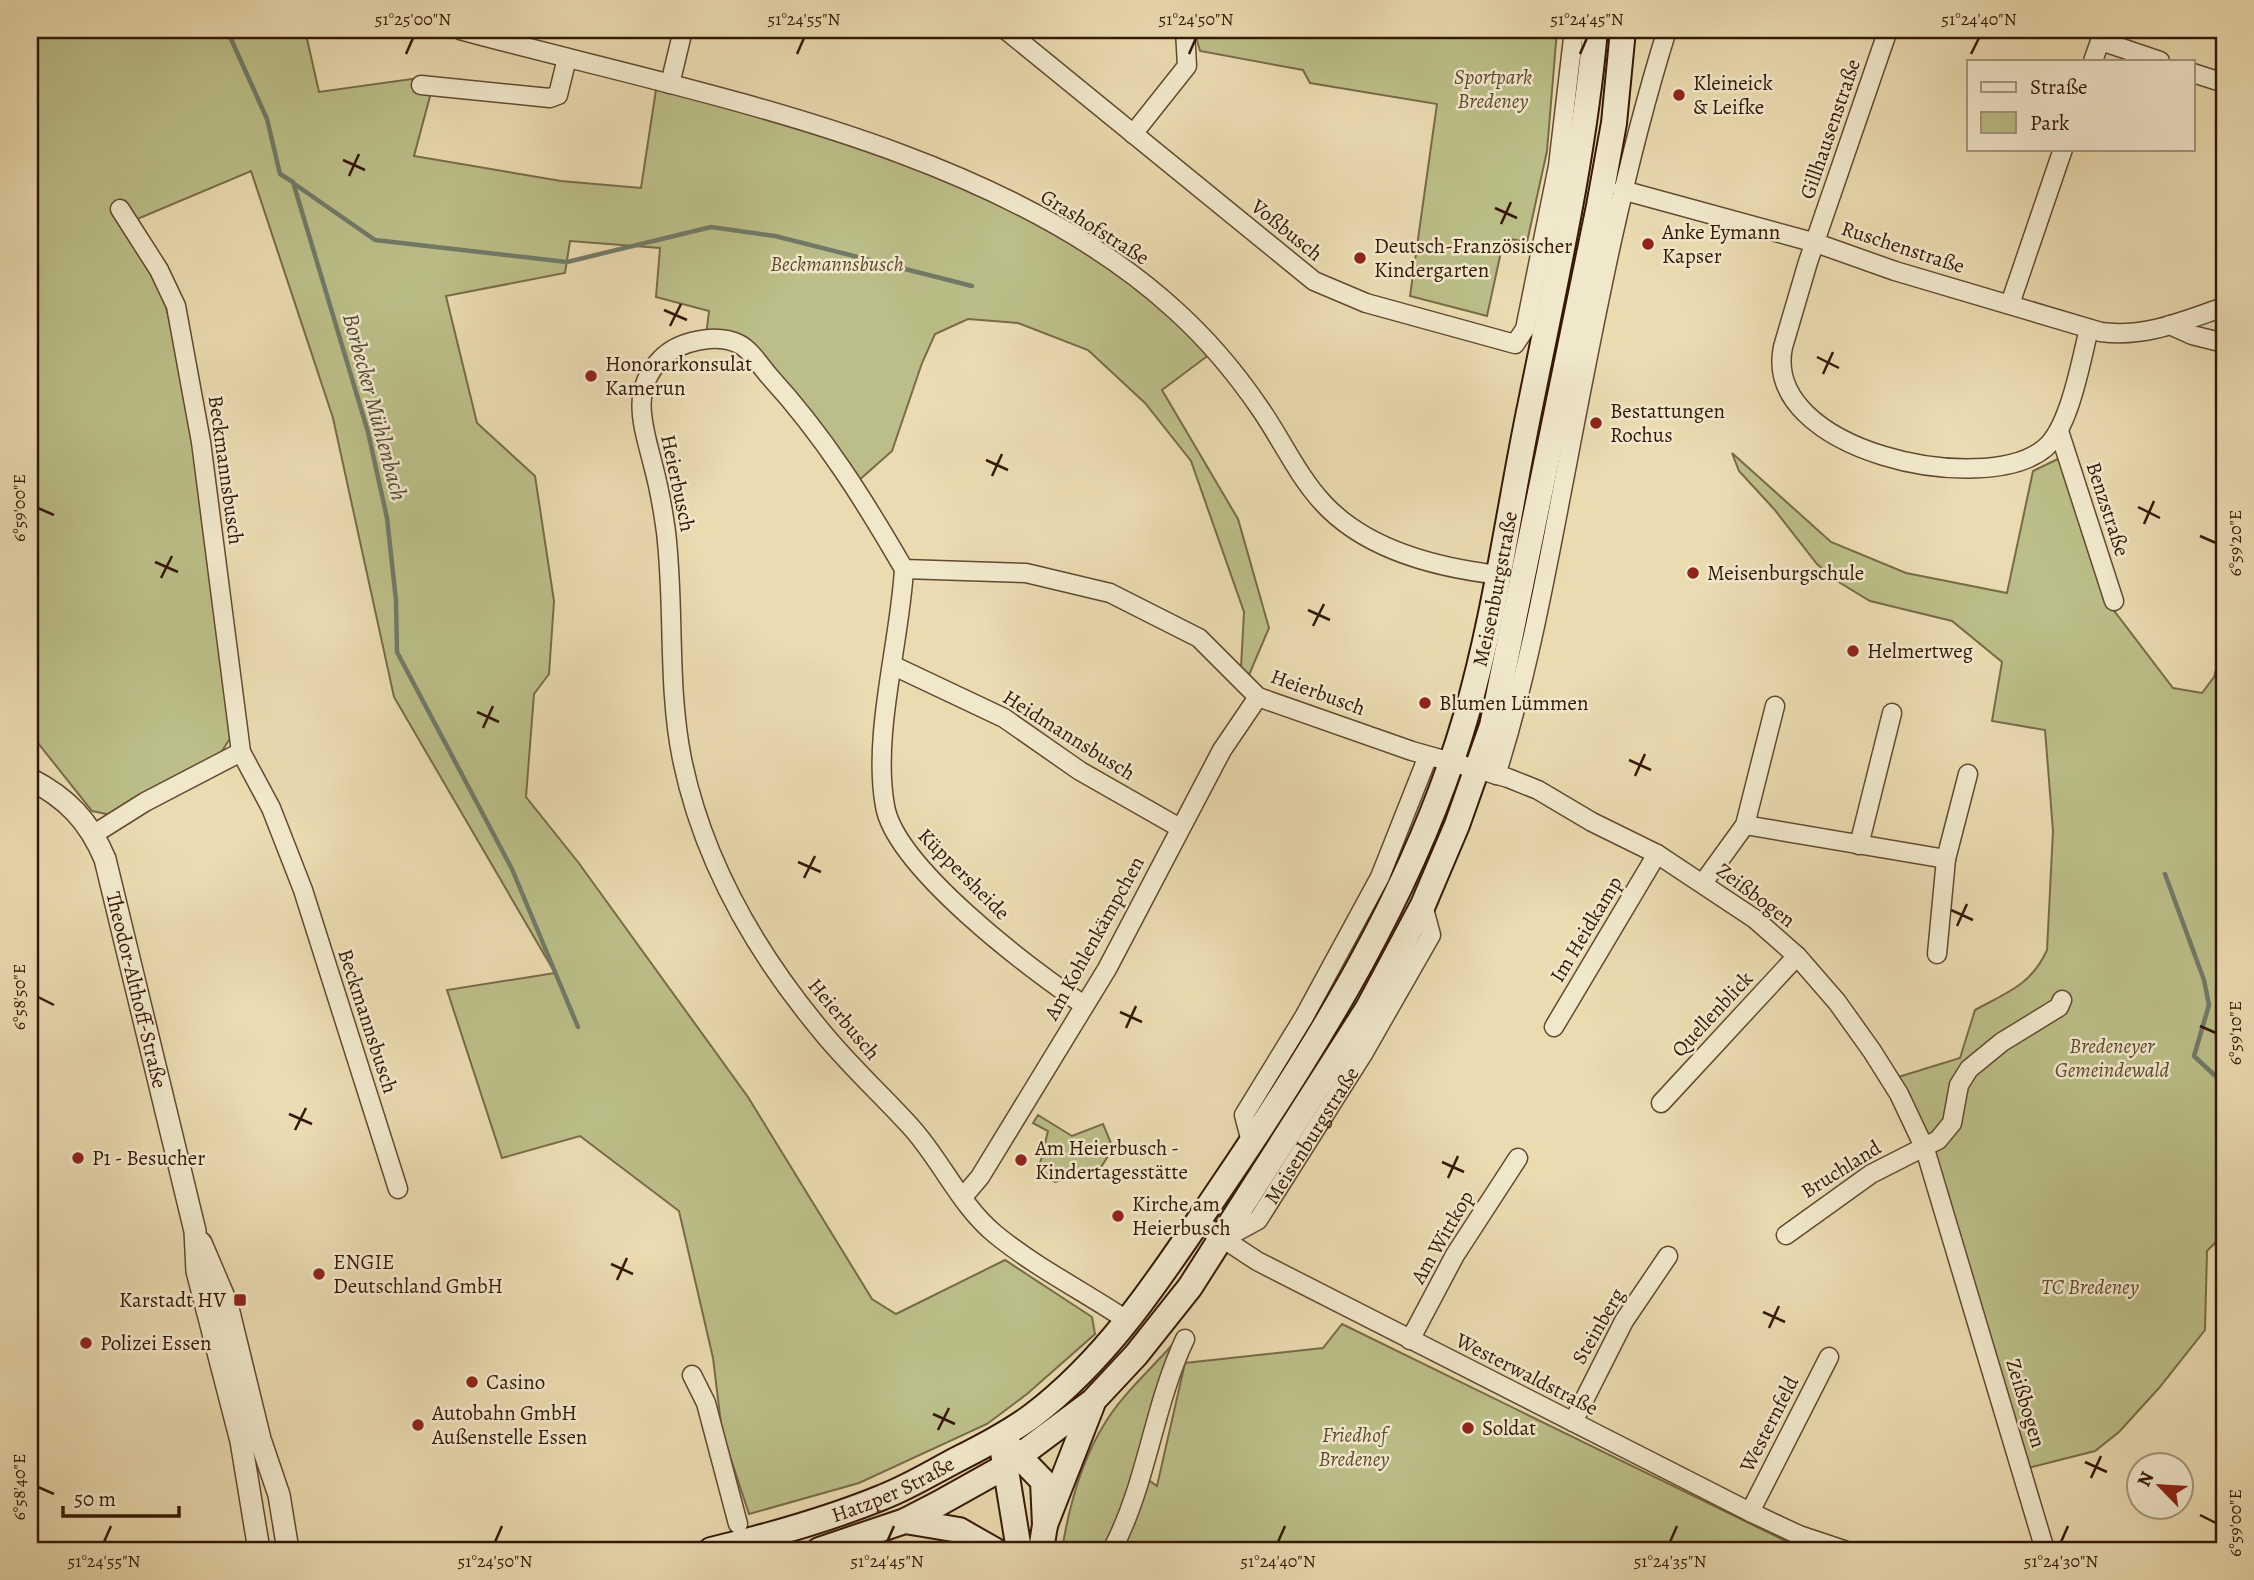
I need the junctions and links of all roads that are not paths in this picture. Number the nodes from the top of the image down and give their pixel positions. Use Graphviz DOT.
graph roads {
  1 [pos="460,30"];
  2 [pos="683,30"];
  3 [pos="1006,30"];
  4 [pos="1185,30"];
  5 [pos="1574,30"];
  6 [pos="1595,30"];
  7 [pos="1623,30"];
  8 [pos="1667,30"];
  9 [pos="1888,30"];
  10 [pos="2102,35"];
  11 [pos="567,58"];
  12 [pos="2093,60"];
  13 [pos="2158,60"];
  14 [pos="2194,72"];
  15 [pos="2224,83"];
  16 [pos="670,84"];
  17 [pos="421,85"];
  18 [pos="1133,134"];
  19 [pos="2063,150"];
  20 [pos="1622,190"];
  21 [pos="120,209"];
  22 [pos="1816,243"];
  23 [pos="2010,304"];
  24 [pos="2224,307"];
  25 [pos="2170,326"];
  26 [pos="2090,329"];
  27 [pos="2224,342"];
  28 [pos="2059,430"];
  29 [pos="904,569"];
  30 [pos="1500,575"];
  31 [pos="2114,601"];
  32 [pos="894,666"];
  33 [pos="1258,697"];
  34 [pos="1775,706"];
  35 [pos="1892,713"];
  36 [pos="240,752"];
  37 [pos="1439,760"];
  38 [pos="1487,772"];
  39 [pos="1968,774"];
  40 [pos="30,779"];
  41 [pos="1745,825"];
  42 [pos="1180,828"];
  43 [pos="94,834"];
  44 [pos="1859,845"];
  45 [pos="1657,854"];
  46 [pos="1946,859"];
  47 [pos="1703,883"];
  48 [pos="1937,954"];
  49 [pos="1797,956"];
  50 [pos="2062,1000"];
  51 [pos="1084,1005"];
  52 [pos="1554,1027"];
  53 [pos="1661,1103"];
  54 [pos="1925,1149"];
  55 [pos="1518,1158"];
  56 [pos="398,1189"];
  57 [pos="963,1198"];
  58 [pos="1198,1222"];
  59 [pos="195,1231"];
  60 [pos="1786,1236"];
  61 [pos="1223,1239"];
  62 [pos="1668,1256"];
  63 [pos="1128,1321"];
  64 [pos="1185,1339"];
  65 [pos="1410,1340"];
  66 [pos="1829,1357"];
  67 [pos="692,1375"];
  68 [pos="1093,1401"];
  69 [pos="1573,1422"];
  70 [pos="999,1437"];
  71 [pos="1014,1461"];
  72 [pos="1750,1512"];
  73 [pos="905,1521"];
  74 [pos="1045,1525"];
  75 [pos="740,1539"];
  76 [pos="259,1550"];
  77 [pos="288,1550"];
  78 [pos="711,1550"];
  79 [pos="820,1550"];
  80 [pos="994,1550"];
  81 [pos="1019,1550"];
  82 [pos="1041,1550"];
  83 [pos="1112,1550"];
  84 [pos="1844,1550"];
  85 [pos="2045,1550"];
  1 -- 11 [label="street, Grashofstraße"];
  2 -- 16 [label="street"];
  3 -- 18 [label="street, Voßbusch"];
  4 -- 18 [label="street"];
  5 -- 18 [label="street, Voßbusch"];
  6 -- 30 [label="main road, Meisenburgstraße"];
  7 -- 38 [label="main road, Meisenburgstraße"];
  8 -- 20 [label="street, Meisenburgstraße"];
  9 -- 22 [label="street, Gillhausenstraße"];
  10 -- 12 [label="street"];
  10 -- 13 [label="street"];
  11 -- 16 [label="street, Grashofstraße"];
  11 -- 17 [label="street"];
  14 -- 15 [label="street"];
  16 -- 30 [label="street, Grashofstraße"];
  19 -- 23 [label="street"];
  20 -- 22 [label="street, Ruschenstraße"];
  20 -- 38 [label="street, Meisenburgstraße"];
  21 -- 36 [label="street, Beckmannsbusch"];
  22 -- 23 [label="street, Ruschenstraße"];
  22 -- 28 [label="street, Gillhausenstraße"];
  23 -- 26 [label="street, Ruschenstraße"];
  24 -- 25 [label="street, Ruschenstraße"];
  25 -- 26 [label="street, Ruschenstraße"];
  25 -- 27 [label="street"];
  26 -- 28 [label="street"];
  28 -- 31 [label="street, Benzstraße"];
  29 -- 32 [label="street, Küppersheide"];
  29 -- 33 [label="street, Heierbusch"];
  29 -- 57 [label="street, Heierbusch"];
  30 -- 37 [label="main road, Meisenburgstraße"];
  32 -- 42 [label="street, Heidmannsbusch"];
  32 -- 51 [label="street, Küppersheide"];
  33 -- 37 [label="street, Heierbusch"];
  33 -- 42 [label="street, Am Kohlenkämpchen"];
  34 -- 41 [label="street"];
  35 -- 44 [label="street"];
  36 -- 43 [label="street"];
  36 -- 56 [label="street, Beckmannsbusch"];
  37 -- 38 [label="street, Heierbusch"];
  37 -- 58 [label="main road, Meisenburgstraße"];
  38 -- 45 [label="street, Zeißbogen"];
  38 -- 61 [label="main road, Meisenburgstraße"];
  39 -- 46 [label="street"];
  40 -- 43 [label="street, Theodor-Althoff-Straße"];
  41 -- 44 [label="street"];
  41 -- 47 [label="street"];
  42 -- 51 [label="street, Am Kohlenkämpchen"];
  43 -- 59 [label="street, Theodor-Althoff-Straße"];
  44 -- 46 [label="street"];
  45 -- 47 [label="street, Zeißbogen"];
  45 -- 52 [label="street, Im Heidkamp"];
  46 -- 48 [label="street"];
  47 -- 49 [label="street, Zeißbogen"];
  49 -- 53 [label="street, Quellenblick"];
  49 -- 54 [label="street, Zeißbogen"];
  50 -- 54 [label="street"];
  51 -- 57 [label="street, Am Kohlenkämpchen"];
  54 -- 60 [label="street, Bruchland"];
  54 -- 85 [label="street, Zeißbogen"];
  55 -- 65 [label="street, Am Wittkop"];
  57 -- 63 [label="street, Heierbusch"];
  58 -- 61 [label="street, Westerwaldstraße"];
  58 -- 63 [label="main road, Meisenburgstraße"];
  59 -- 76 [label="street, Theodor-Althoff-Straße"];
  59 -- 77 [label="street, Theodor-Althoff-Straße"];
  61 -- 65 [label="street, Westerwaldstraße"];
  61 -- 68 [label="main road, Meisenburgstraße"];
  62 -- 69 [label="street, Steinberg"];
  63 -- 70 [label="main road, Meisenburgstraße"];
  64 -- 83 [label="street"];
  65 -- 69 [label="street, Westerwaldstraße"];
  66 -- 72 [label="street, Westernfeld"];
  67 -- 75 [label="street"];
  68 -- 71 [label="main road, Meisenburgstraße"];
  68 -- 74 [label="main road"];
  69 -- 72 [label="street, Westerwaldstraße"];
  70 -- 71 [label="main road"];
  70 -- 75 [label="main road, Hatzper Straße"];
  71 -- 73 [label="main road, Hatzper Straße"];
  71 -- 74 [label="main road"];
  71 -- 81 [label="main road"];
  72 -- 84 [label="street, Westerwaldstraße"];
  73 -- 79 [label="main road, Hatzper Straße"];
  73 -- 80 [label="main road"];
  74 -- 82 [label="main road"];
  75 -- 78 [label="main road, Hatzper Straße"];
}
